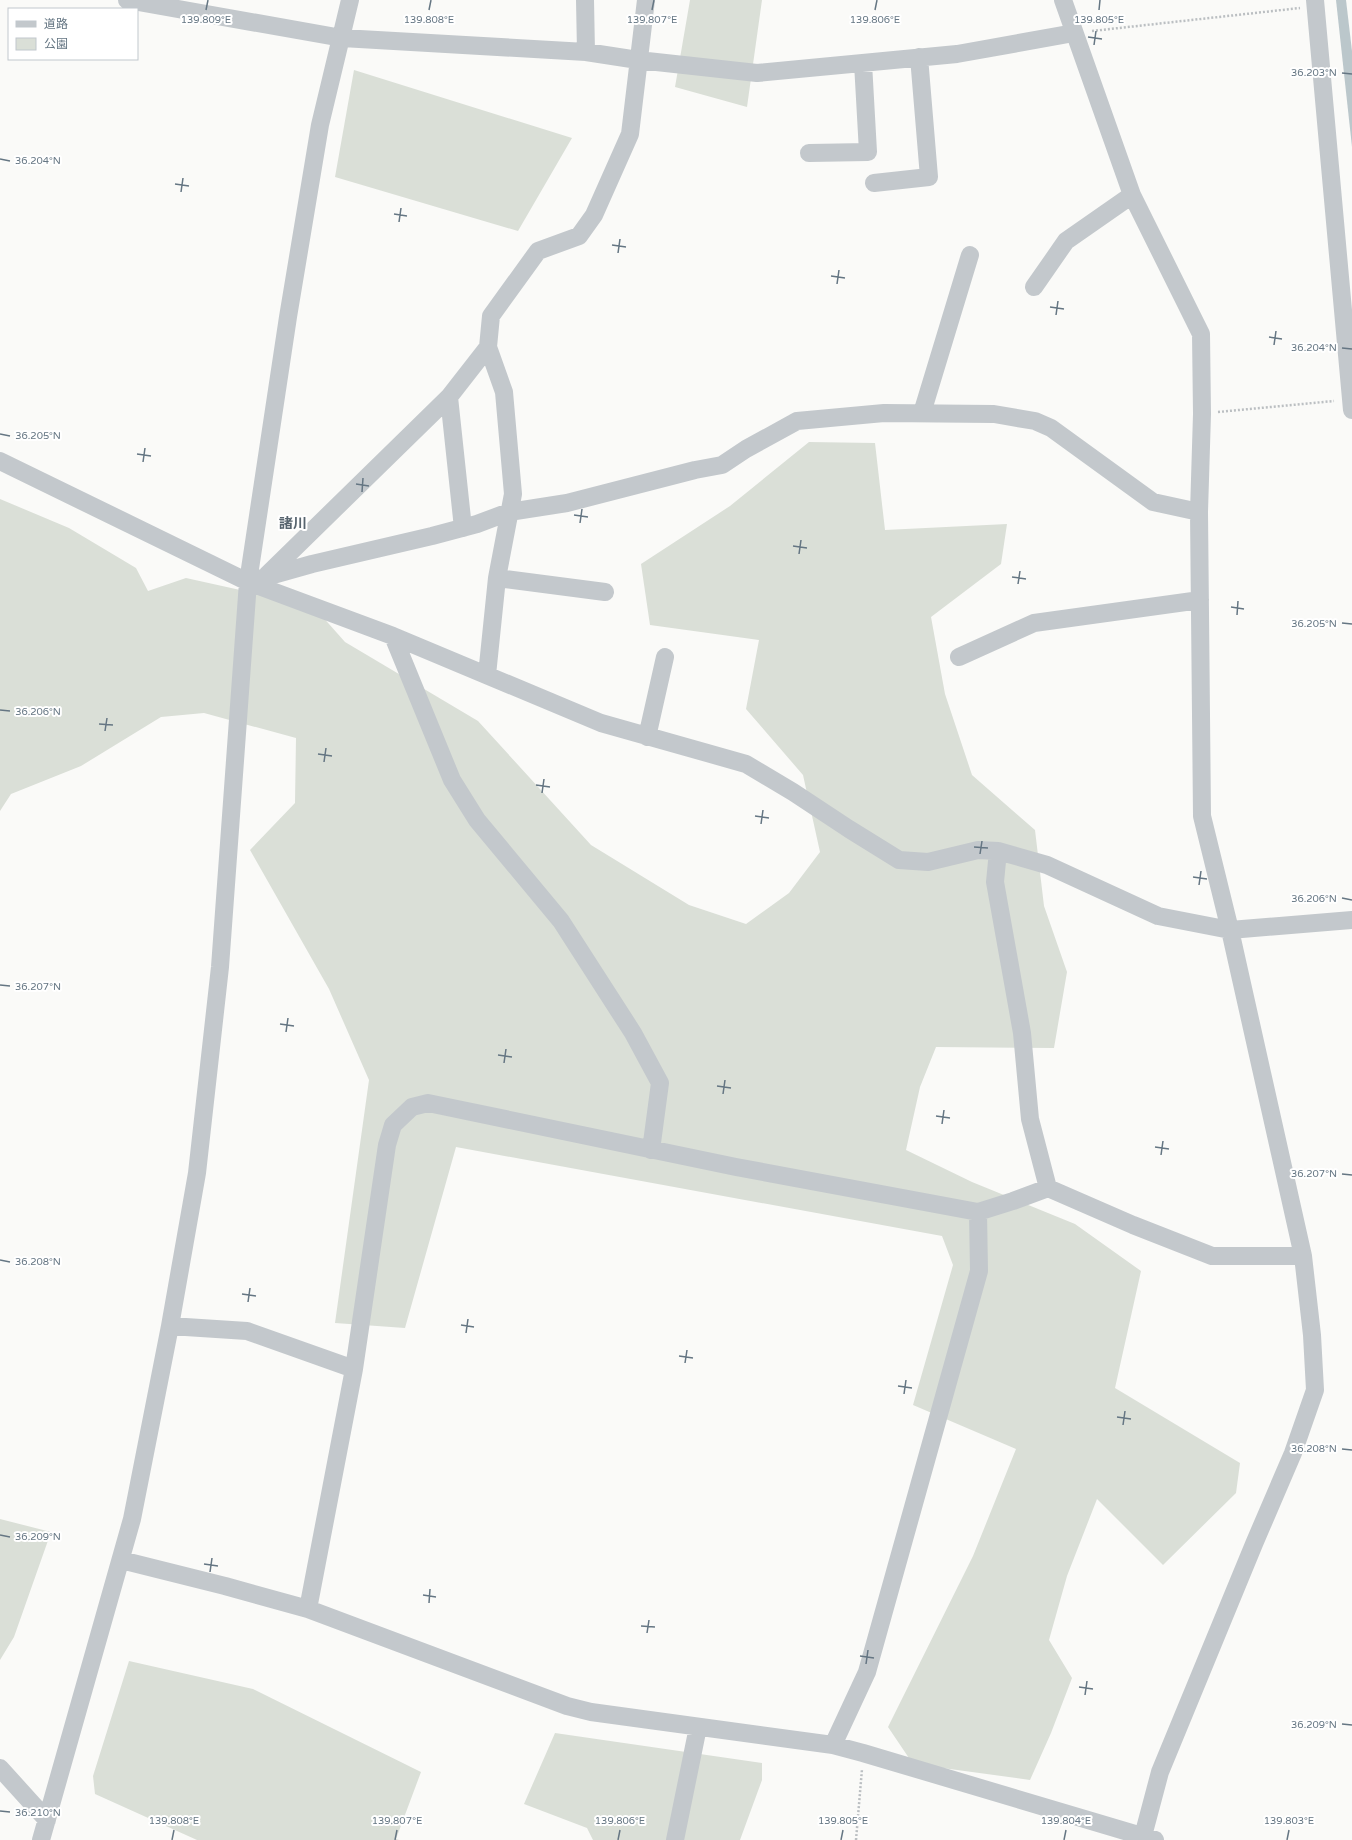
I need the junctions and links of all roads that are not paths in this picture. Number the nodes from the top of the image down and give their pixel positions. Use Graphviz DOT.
graph roads {
  1 [pos="132,0"];
  2 [pos="350,0"];
  3 [pos="585,0"];
  4 [pos="646,0"];
  5 [pos="1063,0"];
  6 [pos="1316,3"];
  7 [pos="1074,33"];
  8 [pos="342,38"];
  9 [pos="586,52"];
  10 [pos="919,57"];
  11 [pos="638,60"];
  12 [pos="863,63"];
  13 [pos="809,153"];
  14 [pos="874,183"];
  15 [pos="1132,195"];
  16 [pos="970,255"];
  17 [pos="1034,286"];
  18 [pos="488,347"];
  19 [pos="449,396"];
  20 [pos="1351,405"];
  21 [pos="922,413"];
  22 [pos="0,461"];
  23 [pos="509,512"];
  24 [pos="1199,512"];
  25 [pos="463,528"];
  26 [pos="265,577"];
  27 [pos="497,578"];
  28 [pos="248,582"];
  29 [pos="605,592"];
  30 [pos="1200,600"];
  31 [pos="393,636"];
  32 [pos="665,657"];
  33 [pos="959,657"];
  34 [pos="487,675"];
  35 [pos="648,737"];
  36 [pos="998,851"];
  37 [pos="1352,920"];
  38 [pos="1230,930"];
  39 [pos="651,1150"];
  40 [pos="1048,1188"];
  41 [pos="978,1212"];
  42 [pos="1303,1256"];
  43 [pos="170,1326"];
  44 [pos="354,1369"];
  45 [pos="121,1560"];
  46 [pos="308,1610"];
  47 [pos="698,1727"];
  48 [pos="833,1746"];
  49 [pos="0,1768"];
  50 [pos="46,1820"];
  51 [pos="1149,1838"];
  52 [pos="41,1840"];
  53 [pos="675,1840"];
  1 -- 8 [label="street"];
  2 -- 8 [label="street"];
  3 -- 9 [label="street"];
  4 -- 11 [label="street"];
  5 -- 7 [label="street"];
  6 -- 20 [label="street"];
  7 -- 10 [label="street"];
  7 -- 15 [label="street"];
  8 -- 9 [label="street"];
  8 -- 28 [label="street"];
  9 -- 11 [label="street"];
  10 -- 12 [label="street"];
  10 -- 14 [label="street"];
  11 -- 12 [label="street"];
  11 -- 18 [label="street"];
  12 -- 13 [label="street"];
  15 -- 17 [label="street"];
  15 -- 24 [label="street"];
  16 -- 21 [label="street"];
  18 -- 19 [label="street"];
  18 -- 23 [label="street"];
  19 -- 25 [label="street"];
  19 -- 26 [label="street"];
  21 -- 23 [label="street"];
  21 -- 24 [label="street"];
  22 -- 28 [label="street"];
  23 -- 25 [label="street"];
  23 -- 27 [label="street"];
  24 -- 30 [label="street"];
  25 -- 26 [label="street"];
  26 -- 28 [label="street"];
  27 -- 29 [label="street"];
  27 -- 34 [label="street"];
  28 -- 31 [label="street"];
  28 -- 43 [label="street"];
  30 -- 33 [label="street"];
  30 -- 38 [label="street"];
  31 -- 34 [label="street"];
  31 -- 39 [label="street"];
  32 -- 35 [label="street"];
  34 -- 35 [label="street"];
  35 -- 36 [label="street"];
  36 -- 38 [label="street"];
  36 -- 40 [label="street"];
  37 -- 38 [label="street"];
  38 -- 42 [label="street"];
  39 -- 41 [label="street"];
  39 -- 44 [label="street"];
  40 -- 41 [label="street"];
  40 -- 42 [label="street"];
  41 -- 48 [label="street"];
  42 -- 51 [label="street"];
  43 -- 44 [label="street"];
  43 -- 45 [label="street"];
  44 -- 46 [label="street"];
  45 -- 46 [label="street"];
  45 -- 50 [label="street"];
  46 -- 47 [label="street"];
  47 -- 48 [label="street"];
  47 -- 53 [label="street"];
  48 -- 51 [label="street"];
  49 -- 50 [label="street"];
  50 -- 52 [label="street"];
}
